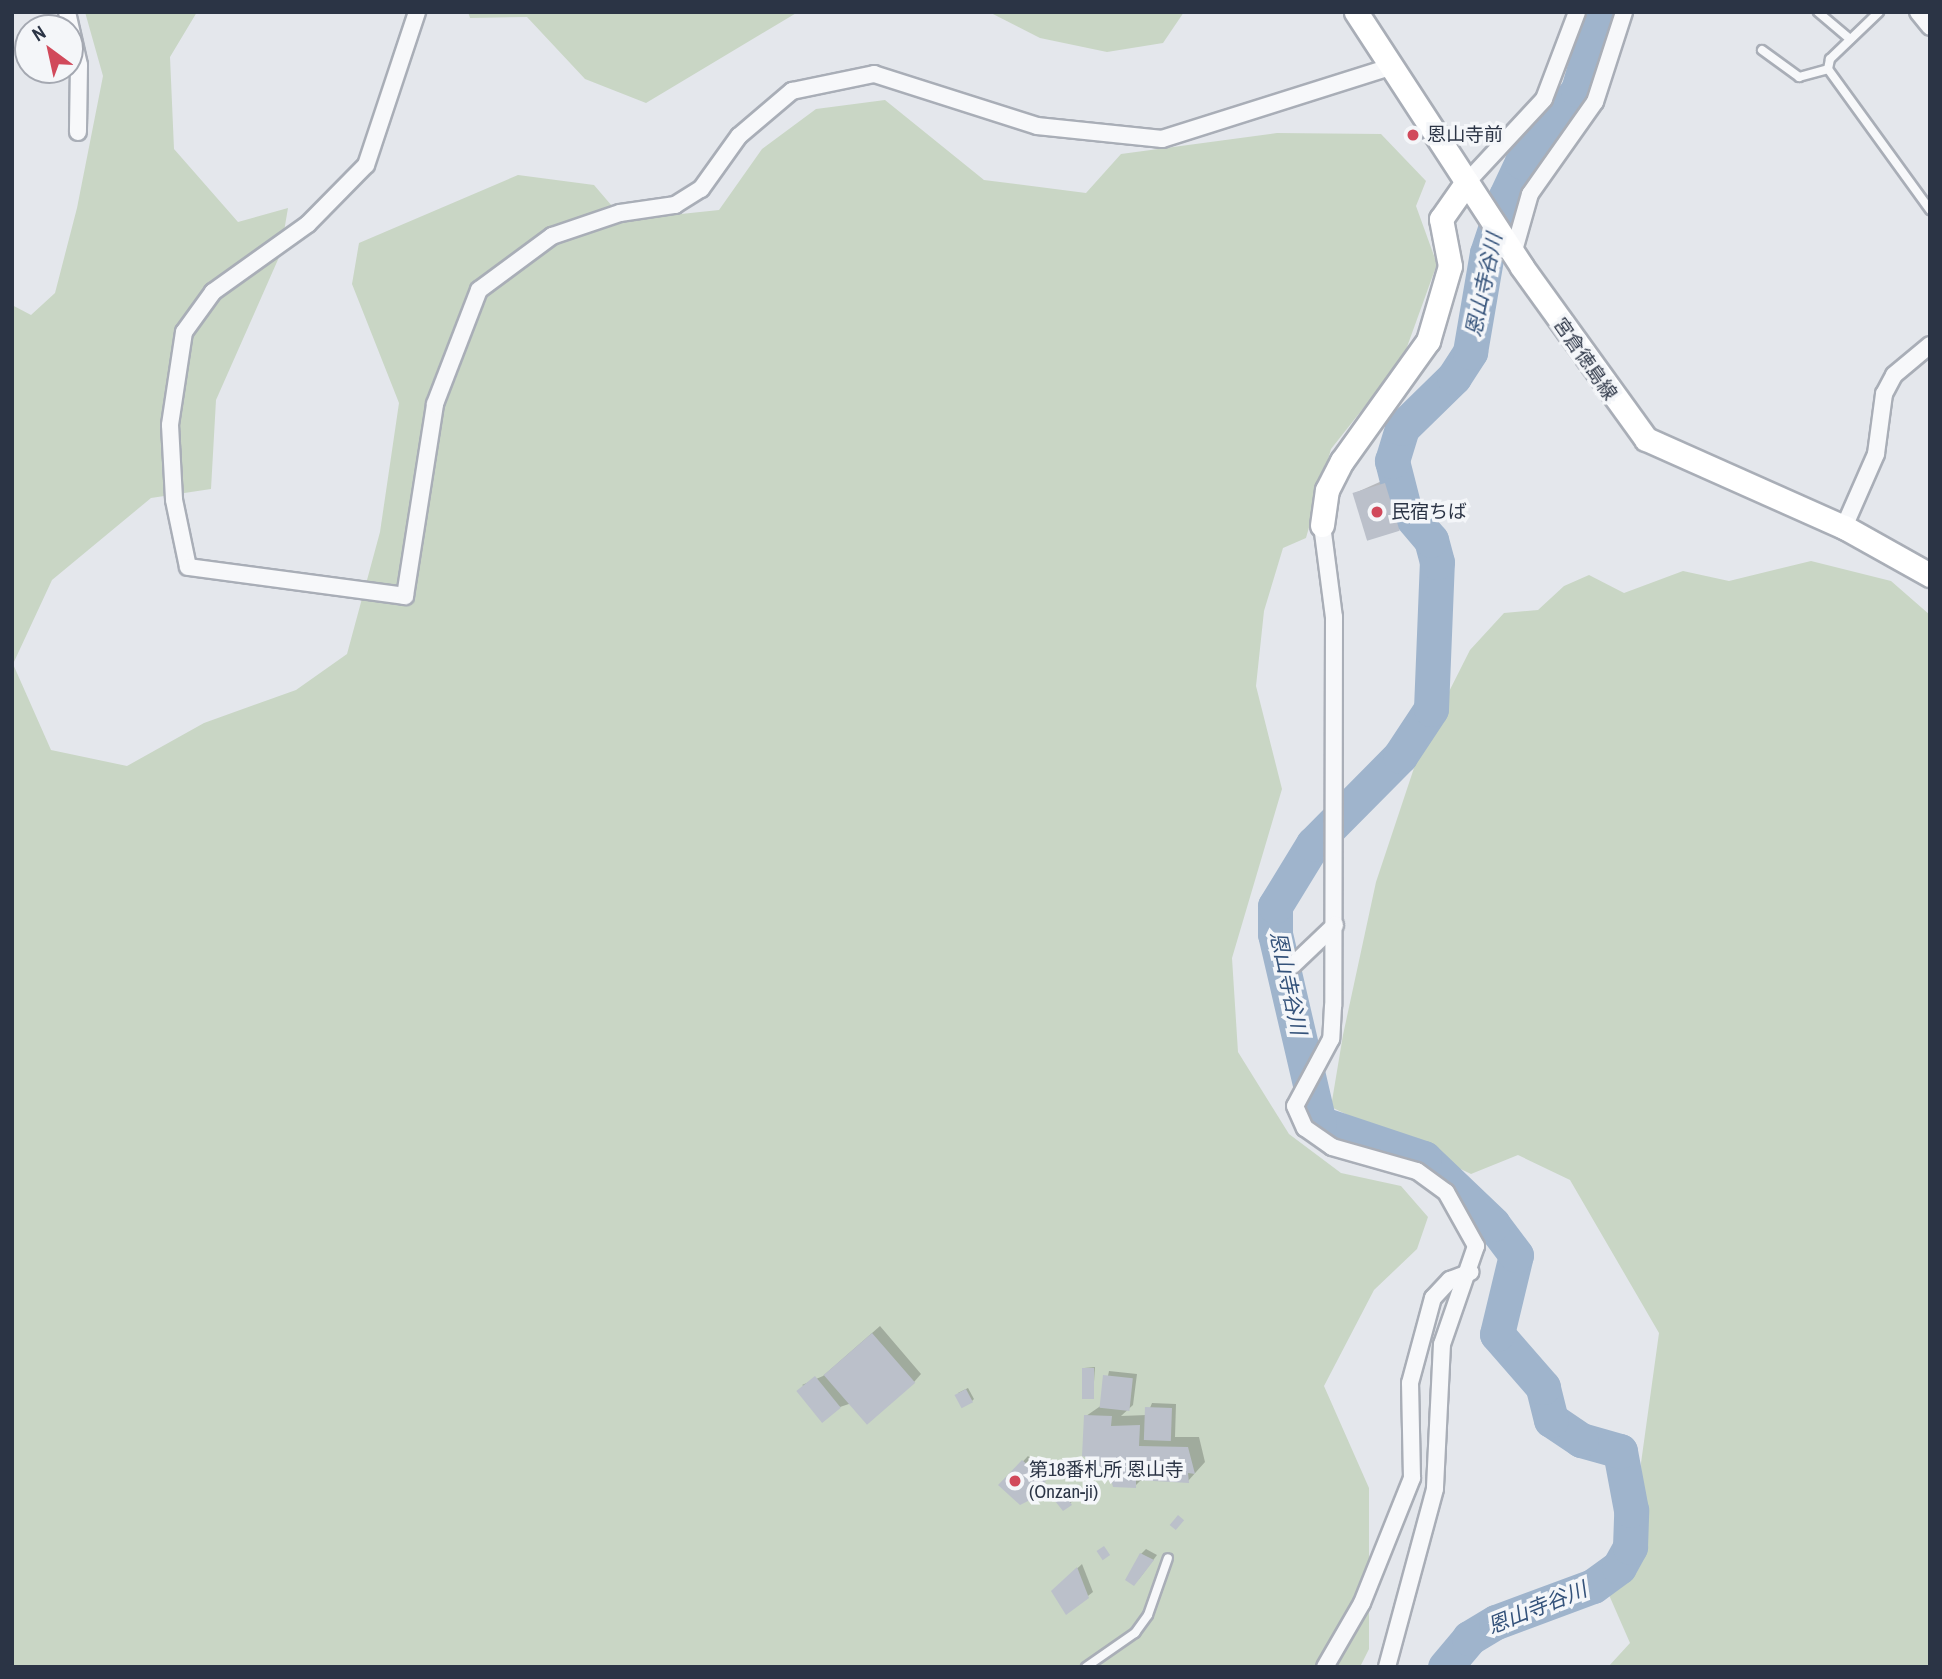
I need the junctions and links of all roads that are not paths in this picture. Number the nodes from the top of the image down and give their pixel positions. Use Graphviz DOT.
graph roads {
  1 [pos="67,12"];
  2 [pos="417,12"];
  3 [pos="1356,12"];
  4 [pos="1577,12"];
  5 [pos="1624,12"];
  6 [pos="1818,12"];
  7 [pos="1879,12"];
  8 [pos="1918,12"];
  9 [pos="1929,26"];
  10 [pos="1850,39"];
  11 [pos="1762,50"];
  12 [pos="1393,66"];
  13 [pos="1828,69"];
  14 [pos="78,132"];
  15 [pos="1467,182"];
  16 [pos="1930,210"];
  17 [pos="1509,248"];
  18 [pos="1930,345"];
  19 [pos="1322,525"];
  20 [pos="1844,527"];
  21 [pos="1930,575"];
  22 [pos="1335,925"];
  23 [pos="1293,965"];
  24 [pos="1471,1272"];
  25 [pos="1168,1558"];
  26 [pos="1086,1667"];
  27 [pos="1325,1667"];
  28 [pos="1387,1667"];
  1 -- 14 [label="street"];
  2 -- 12 [label="street"];
  3 -- 12 [label="main road, 宮倉徳島線"];
  4 -- 15 [label="street"];
  5 -- 17 [label="street"];
  6 -- 10 [label="lane"];
  7 -- 10 [label="lane"];
  8 -- 9 [label="street"];
  10 -- 13 [label="lane"];
  11 -- 13 [label="lane"];
  12 -- 15 [label="main road, 宮倉徳島線"];
  13 -- 16 [label="lane"];
  15 -- 17 [label="main road, 宮倉徳島線"];
  15 -- 19 [label="main road"];
  17 -- 20 [label="main road, 宮倉徳島線"];
  18 -- 20 [label="street"];
  19 -- 22 [label="street"];
  20 -- 21 [label="main road, 宮倉徳島線"];
  22 -- 23 [label="street"];
  22 -- 24 [label="street"];
  24 -- 27 [label="street"];
  24 -- 28 [label="street"];
  25 -- 26 [label="lane"];
}
